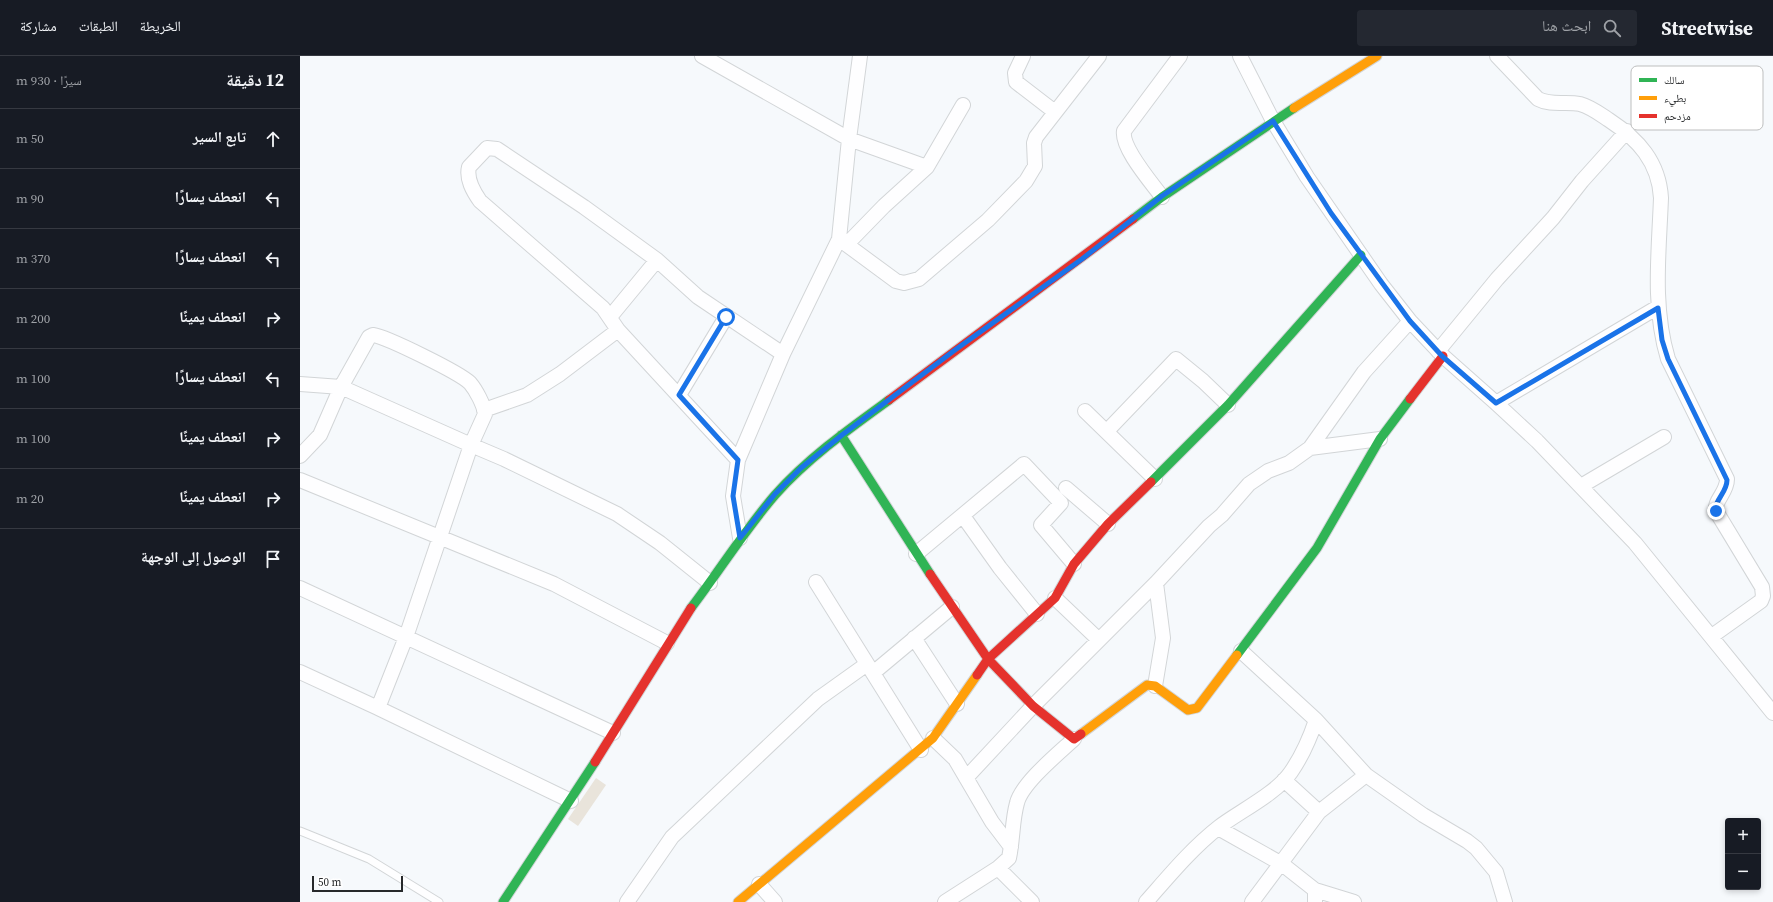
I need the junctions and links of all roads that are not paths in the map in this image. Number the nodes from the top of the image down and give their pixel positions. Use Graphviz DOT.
graph roads {
  1 [pos="702,56"];
  2 [pos="860,56"];
  3 [pos="1023,56"];
  4 [pos="1099,56"];
  5 [pos="1180,56"];
  6 [pos="1240,56"];
  7 [pos="1377,56"];
  8 [pos="1497,56"];
  9 [pos="964,105"];
  10 [pos="1055,112"];
  11 [pos="1273,121"];
  12 [pos="1627,131"];
  13 [pos="849,139"];
  14 [pos="927,167"];
  15 [pos="1162,196"];
  16 [pos="843,241"];
  17 [pos="1361,254"];
  18 [pos="657,260"];
  19 [pos="1658,308"];
  20 [pos="610,317"];
  21 [pos="726,317"];
  22 [pos="1410,321"];
  23 [pos="618,330"];
  24 [pos="784,354"];
  25 [pos="1440,354"];
  26 [pos="300,384"];
  27 [pos="341,387"];
  28 [pos="679,395"];
  29 [pos="1496,403"];
  30 [pos="1228,405"];
  31 [pos="484,410"];
  32 [pos="1085,411"];
  33 [pos="1107,431"];
  34 [pos="842,435"];
  35 [pos="1664,437"];
  36 [pos="1380,439"];
  37 [pos="471,445"];
  38 [pos="1310,448"];
  39 [pos="300,456"];
  40 [pos="738,460"];
  41 [pos="1155,479"];
  42 [pos="300,480"];
  43 [pos="1581,486"];
  44 [pos="1066,488"];
  45 [pos="964,516"];
  46 [pos="1108,524"];
  47 [pos="440,538"];
  48 [pos="740,538"];
  49 [pos="916,554"];
  50 [pos="1074,564"];
  51 [pos="816,582"];
  52 [pos="710,583"];
  53 [pos="1156,583"];
  54 [pos="300,588"];
  55 [pos="1055,598"];
  56 [pos="952,607"];
  57 [pos="1037,614"];
  58 [pos="1712,636"];
  59 [pos="406,637"];
  60 [pos="914,638"];
  61 [pos="1099,640"];
  62 [pos="668,643"];
  63 [pos="1241,651"];
  64 [pos="988,659"];
  65 [pos="870,668"];
  66 [pos="300,672"];
  67 [pos="1155,686"];
  68 [pos="957,704"];
  69 [pos="1033,706"];
  70 [pos="378,708"];
  71 [pos="1773,712"];
  72 [pos="1316,720"];
  73 [pos="613,733"];
  74 [pos="933,738"];
  75 [pos="1074,739"];
  76 [pos="921,750"];
  77 [pos="1366,775"];
  78 [pos="966,778"];
  79 [pos="1284,780"];
  80 [pos="571,801"];
  81 [pos="1319,812"];
  82 [pos="1218,828"];
  83 [pos="300,831"];
  84 [pos="1011,847"];
  85 [pos="1282,864"];
  86 [pos="998,868"];
  87 [pos="759,884"];
  88 [pos="1315,896"];
  89 [pos="439,902"];
  90 [pos="503,902"];
  91 [pos="627,902"];
  92 [pos="738,902"];
  93 [pos="775,902"];
  94 [pos="945,902"];
  95 [pos="1032,902"];
  96 [pos="1146,902"];
  97 [pos="1252,902"];
  98 [pos="1354,902"];
  99 [pos="1506,902"];
  1 -- 13 [label="street"];
  2 -- 13 [label="street"];
  3 -- 10 [label="street"];
  4 -- 10 [label="street"];
  5 -- 15 [label="street"];
  6 -- 11 [label="street"];
  7 -- 11 [label="street"];
  8 -- 12 [label="street"];
  9 -- 14 [label="street"];
  10 -- 16 [label="street"];
  11 -- 15 [label="street"];
  11 -- 17 [label="street"];
  12 -- 19 [label="street"];
  12 -- 25 [label="street"];
  13 -- 14 [label="street"];
  13 -- 16 [label="street"];
  14 -- 16 [label="street"];
  15 -- 34 [label="street"];
  16 -- 24 [label="street"];
  17 -- 22 [label="street"];
  17 -- 30 [label="street"];
  18 -- 20 [label="street"];
  18 -- 20 [label="street"];
  18 -- 21 [label="street"];
  19 -- 29 [label="street"];
  19 -- 58 [label="street"];
  20 -- 23 [label="street"];
  21 -- 24 [label="street"];
  21 -- 28 [label="street"];
  22 -- 25 [label="street"];
  22 -- 38 [label="street"];
  23 -- 28 [label="street"];
  23 -- 31 [label="street"];
  24 -- 40 [label="street"];
  25 -- 29 [label="street"];
  25 -- 36 [label="street"];
  26 -- 27 [label="street"];
  27 -- 31 [label="street"];
  27 -- 37 [label="street"];
  27 -- 39 [label="street"];
  28 -- 40 [label="street"];
  29 -- 43 [label="street"];
  30 -- 33 [label="street"];
  30 -- 41 [label="street"];
  31 -- 37 [label="street"];
  32 -- 33 [label="street"];
  33 -- 41 [label="street"];
  34 -- 48 [label="street"];
  34 -- 49 [label="street"];
  35 -- 43 [label="street"];
  36 -- 38 [label="street"];
  36 -- 63 [label="street"];
  37 -- 47 [label="street"];
  37 -- 52 [label="street"];
  38 -- 53 [label="street"];
  40 -- 48 [label="street"];
  41 -- 46 [label="street"];
  42 -- 47 [label="street"];
  43 -- 58 [label="street"];
  44 -- 46 [label="street"];
  45 -- 49 [label="street"];
  45 -- 50 [label="street"];
  45 -- 57 [label="street"];
  46 -- 50 [label="street"];
  47 -- 59 [label="street"];
  47 -- 62 [label="street"];
  48 -- 52 [label="street"];
  49 -- 56 [label="street"];
  50 -- 55 [label="street"];
  51 -- 65 [label="street"];
  52 -- 62 [label="street"];
  53 -- 61 [label="street"];
  53 -- 67 [label="street"];
  54 -- 59 [label="street"];
  55 -- 57 [label="street"];
  55 -- 61 [label="street"];
  56 -- 60 [label="street"];
  56 -- 64 [label="street"];
  57 -- 64 [label="street"];
  58 -- 71 [label="street"];
  59 -- 70 [label="street"];
  59 -- 73 [label="street"];
  60 -- 65 [label="street"];
  60 -- 68 [label="street"];
  61 -- 69 [label="street"];
  62 -- 73 [label="street"];
  63 -- 67 [label="street"];
  63 -- 72 [label="street"];
  64 -- 68 [label="street"];
  64 -- 69 [label="street"];
  65 -- 76 [label="street"];
  65 -- 91 [label="street"];
  66 -- 70 [label="street"];
  67 -- 75 [label="street"];
  68 -- 74 [label="street"];
  69 -- 75 [label="street"];
  69 -- 78 [label="street"];
  70 -- 80 [label="street"];
  72 -- 77 [label="street"];
  72 -- 79 [label="street"];
  73 -- 80 [label="street"];
  74 -- 76 [label="street"];
  74 -- 78 [label="street"];
  75 -- 84 [label="street"];
  76 -- 87 [label="street"];
  77 -- 81 [label="street"];
  77 -- 99 [label="street"];
  78 -- 84 [label="street"];
  79 -- 81 [label="street"];
  79 -- 82 [label="street"];
  80 -- 90 [label="street"];
  81 -- 85 [label="street"];
  82 -- 85 [label="street"];
  82 -- 96 [label="street"];
  83 -- 89 [label="lane"];
  84 -- 86 [label="street"];
  85 -- 88 [label="street"];
  85 -- 97 [label="street"];
  86 -- 94 [label="street"];
  86 -- 95 [label="street"];
  87 -- 92 [label="street"];
  87 -- 93 [label="street"];
  88 -- 98 [label="street"];
}
